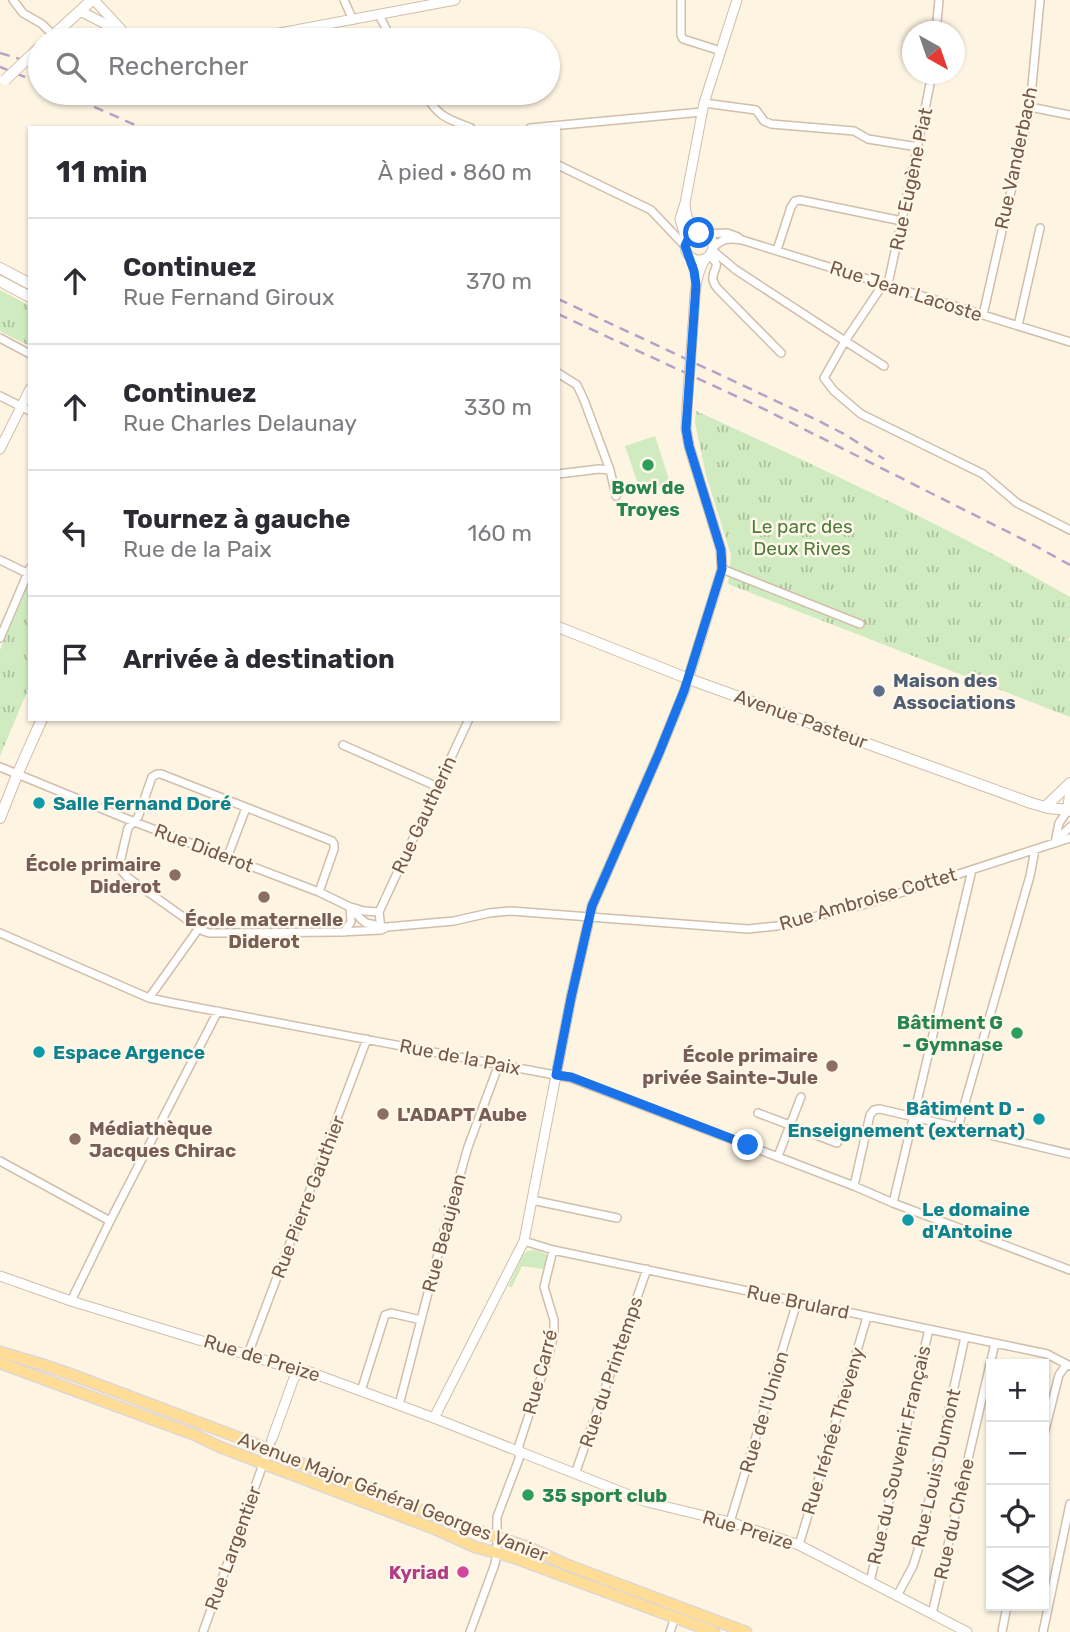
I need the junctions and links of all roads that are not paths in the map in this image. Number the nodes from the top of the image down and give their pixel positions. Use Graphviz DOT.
graph roads {
  1 [pos="13,0"];
  2 [pos="93,0"];
  3 [pos="344,0"];
  4 [pos="455,0"];
  5 [pos="681,0"];
  6 [pos="737,0"];
  7 [pos="939,0"];
  8 [pos="1040,0"];
  9 [pos="434,2"];
  10 [pos="80,11"];
  11 [pos="379,15"];
  12 [pos="353,20"];
  13 [pos="937,21"];
  14 [pos="45,28"];
  15 [pos="62,28"];
  16 [pos="113,28"];
  17 [pos="122,28"];
  18 [pos="309,28"];
  19 [pos="386,28"];
  20 [pos="721,51"];
  21 [pos="28,59"];
  22 [pos="3,83"];
  23 [pos="930,84"];
  24 [pos="432,105"];
  25 [pos="703,107"];
  26 [pos="1030,107"];
  27 [pos="1070,115"];
  28 [pos="466,126"];
  29 [pos="546,126"];
  30 [pos="918,147"];
  31 [pos="560,166"];
  32 [pos="685,203"];
  33 [pos="902,221"];
  34 [pos="1040,228"];
  35 [pos="702,233"];
  36 [pos="742,240"];
  37 [pos="686,243"];
  38 [pos="777,250"];
  39 [pos="710,253"];
  40 [pos="689,256"];
  41 [pos="0,268"];
  42 [pos="0,281"];
  43 [pos="28,283"];
  44 [pos="886,284"];
  45 [pos="696,285"];
  46 [pos="28,296"];
  47 [pos="983,315"];
  48 [pos="1018,326"];
  49 [pos="0,338"];
  50 [pos="845,341"];
  51 [pos="1070,342"];
  52 [pos="28,353"];
  53 [pos="781,353"];
  54 [pos="884,366"];
  55 [pos="560,374"];
  56 [pos="0,396"];
  57 [pos="25,408"];
  58 [pos="0,449"];
  59 [pos="610,470"];
  60 [pos="560,474"];
  61 [pos="616,496"];
  62 [pos="1070,530"];
  63 [pos="0,560"];
  64 [pos="722,569"];
  65 [pos="28,571"];
  66 [pos="28,573"];
  67 [pos="860,624"];
  68 [pos="560,628"];
  69 [pos="0,638"];
  70 [pos="689,678"];
  71 [pos="41,721"];
  72 [pos="468,721"];
  73 [pos="343,745"];
  74 [pos="0,768"];
  75 [pos="17,775"];
  76 [pos="1070,783"];
  77 [pos="438,787"];
  78 [pos="1070,793"];
  79 [pos="1045,807"];
  80 [pos="246,808"];
  81 [pos="1070,810"];
  82 [pos="0,818"];
  83 [pos="132,821"];
  84 [pos="1070,827"];
  85 [pos="1070,838"];
  86 [pos="1055,843"];
  87 [pos="1035,850"];
  88 [pos="227,858"];
  89 [pos="972,870"];
  90 [pos="319,892"];
  91 [pos="350,907"];
  92 [pos="379,912"];
  93 [pos="589,917"];
  94 [pos="199,928"];
  95 [pos="383,928"];
  96 [pos="344,932"];
  97 [pos="0,933"];
  98 [pos="149,998"];
  99 [pos="218,1012"];
  100 [pos="367,1040"];
  101 [pos="499,1064"];
  102 [pos="556,1075"];
  103 [pos="801,1097"];
  104 [pos="758,1113"];
  105 [pos="915,1117"];
  106 [pos="790,1125"];
  107 [pos="958,1127"];
  108 [pos="836,1143"];
  109 [pos="1070,1154"];
  110 [pos="778,1156"];
  111 [pos="0,1161"];
  112 [pos="854,1186"];
  113 [pos="532,1200"];
  114 [pos="893,1203"];
  115 [pos="617,1219"];
  116 [pos="110,1221"];
  117 [pos="524,1241"];
  118 [pos="553,1250"];
  119 [pos="647,1269"];
  120 [pos="1070,1270"];
  121 [pos="0,1276"];
  122 [pos="71,1301"];
  123 [pos="797,1301"];
  124 [pos="867,1317"];
  125 [pos="421,1320"];
  126 [pos="929,1329"];
  127 [pos="965,1337"];
  128 [pos="995,1343"];
  129 [pos="0,1352"];
  130 [pos="248,1354"];
  131 [pos="0,1363"];
  132 [pos="1068,1365"];
  133 [pos="300,1371"];
  134 [pos="361,1391"];
  135 [pos="399,1405"];
  136 [pos="434,1418"];
  137 [pos="1047,1422"];
  138 [pos="270,1444"];
  139 [pos="519,1453"];
  140 [pos="262,1464"];
  141 [pos="575,1474"];
  142 [pos="1070,1504"];
  143 [pos="730,1522"];
  144 [pos="496,1537"];
  145 [pos="799,1545"];
  146 [pos="497,1553"];
  147 [pos="870,1581"];
  148 [pos="897,1596"];
  149 [pos="1006,1611"];
  150 [pos="932,1614"];
  151 [pos="675,1617"];
  152 [pos="203,1632"];
  153 [pos="470,1632"];
  154 [pos="670,1632"];
  155 [pos="714,1632"];
  156 [pos="746,1632"];
  157 [pos="967,1632"];
  158 [pos="1002,1632"];
  159 [pos="1043,1632"];
  1 -- 14 [label="street"];
  2 -- 10 [label="main road"];
  2 -- 17 [label="street"];
  3 -- 12 [label="street"];
  4 -- 9 [label="street"];
  5 -- 20 [label="street"];
  6 -- 20 [label="street"];
  7 -- 13 [label="street"];
  8 -- 26 [label="street, Rue Vanderbach"];
  9 -- 11 [label="street"];
  10 -- 15 [label="main road"];
  10 -- 16 [label="street"];
  11 -- 12 [label="street"];
  11 -- 19 [label="street"];
  12 -- 18 [label="street"];
  20 -- 25 [label="street"];
  21 -- 22 [label="main road, bridge"];
  23 -- 30 [label="street, Rue Eugène Piat"];
  24 -- 28 [label="street"];
  25 -- 29 [label="street"];
  25 -- 30 [label="street"];
  25 -- 32 [label="street"];
  26 -- 27 [label="street"];
  26 -- 47 [label="street, Rue Vanderbach"];
  30 -- 33 [label="street, Rue Eugène Piat"];
  31 -- 37 [label="street"];
  32 -- 35 [label="street"];
  32 -- 37 [label="street"];
  33 -- 38 [label="street"];
  33 -- 44 [label="street, Rue Eugène Piat"];
  34 -- 48 [label="street"];
  35 -- 36 [label="street, Rue Jean Lacoste"];
  35 -- 37 [label="street"];
  35 -- 39 [label="street"];
  36 -- 38 [label="street, Rue Jean Lacoste"];
  36 -- 39 [label="street, Rue Jean Lacoste"];
  37 -- 40 [label="street"];
  38 -- 44 [label="street, Rue Jean Lacoste"];
  39 -- 40 [label="street"];
  39 -- 45 [label="street"];
  39 -- 50 [label="street"];
  39 -- 53 [label="street"];
  40 -- 45 [label="street"];
  41 -- 43 [label="main road"];
  42 -- 46 [label="main road"];
  44 -- 47 [label="street, Rue Jean Lacoste"];
  44 -- 50 [label="street"];
  45 -- 64 [label="street, bridge"];
  47 -- 48 [label="street, Rue Jean Lacoste"];
  48 -- 51 [label="street, Rue Jean Lacoste"];
  49 -- 52 [label="street"];
  50 -- 54 [label="street"];
  50 -- 62 [label="street"];
  55 -- 59 [label="street"];
  56 -- 57 [label="street"];
  57 -- 58 [label="street"];
  59 -- 60 [label="street"];
  59 -- 61 [label="street"];
  63 -- 65 [label="street"];
  64 -- 67 [label="street"];
  64 -- 70 [label="street"];
  66 -- 69 [label="street"];
  68 -- 70 [label="main road, Avenue Pasteur"];
  70 -- 79 [label="main road, Avenue Pasteur"];
  70 -- 93 [label="street"];
  71 -- 75 [label="main road"];
  72 -- 77 [label="street, Rue Gautherin"];
  73 -- 77 [label="street"];
  74 -- 75 [label="street, Rue Diderot"];
  75 -- 82 [label="main road"];
  75 -- 83 [label="street, Rue Diderot"];
  76 -- 79 [label="main road"];
  77 -- 92 [label="street, Rue Gautherin"];
  78 -- 81 [label="main road"];
  79 -- 81 [label="main road, Avenue Pasteur"];
  80 -- 83 [label="street"];
  80 -- 88 [label="street"];
  80 -- 90 [label="street"];
  81 -- 86 [label="street"];
  83 -- 88 [label="street, Rue Diderot"];
  83 -- 94 [label="street, Rue Ambroise Cottet"];
  84 -- 86 [label="street"];
  85 -- 86 [label="street, Rue Ambroise Cottet"];
  86 -- 87 [label="street, Rue Ambroise Cottet"];
  87 -- 89 [label="street, Rue Ambroise Cottet"];
  87 -- 107 [label="street"];
  88 -- 90 [label="street, Rue Diderot"];
  89 -- 93 [label="street, Rue Ambroise Cottet"];
  89 -- 105 [label="street"];
  90 -- 91 [label="street, Rue Diderot"];
  91 -- 92 [label="street"];
  91 -- 95 [label="street, Rue Diderot"];
  91 -- 96 [label="street"];
  92 -- 95 [label="street, Rue Gautherin"];
  93 -- 95 [label="street, Rue Ambroise Cottet"];
  93 -- 102 [label="street"];
  94 -- 96 [label="street, Rue Ambroise Cottet"];
  94 -- 98 [label="street"];
  95 -- 96 [label="street, Rue Ambroise Cottet"];
  97 -- 98 [label="street, Rue de la Paix"];
  98 -- 99 [label="street, Rue de la Paix"];
  99 -- 100 [label="street, Rue de la Paix"];
  99 -- 116 [label="street"];
  100 -- 101 [label="street, Rue de la Paix"];
  100 -- 130 [label="street, Rue Pierre Gauthier"];
  101 -- 102 [label="street, Rue de la Paix"];
  101 -- 125 [label="street, Rue Beaujean"];
  102 -- 110 [label="street, Rue de la Paix"];
  102 -- 113 [label="street"];
  103 -- 106 [label="street"];
  104 -- 106 [label="street"];
  105 -- 107 [label="street"];
  105 -- 112 [label="street"];
  105 -- 114 [label="street"];
  106 -- 108 [label="street"];
  106 -- 110 [label="street"];
  107 -- 109 [label="street"];
  110 -- 112 [label="street, Rue de la Paix"];
  111 -- 116 [label="street"];
  112 -- 114 [label="street, Rue de la Paix"];
  113 -- 115 [label="street"];
  113 -- 117 [label="street"];
  114 -- 120 [label="street, Rue de la Paix"];
  116 -- 122 [label="street"];
  117 -- 118 [label="street, Rue Brulard"];
  117 -- 136 [label="street"];
  118 -- 119 [label="street, Rue Brulard"];
  118 -- 139 [label="street, Rue Carré"];
  119 -- 123 [label="street, Rue Brulard"];
  119 -- 141 [label="street, Rue du Printemps"];
  121 -- 122 [label="street, Rue de Preize"];
  122 -- 130 [label="street, Rue de Preize"];
  123 -- 124 [label="street, Rue Brulard"];
  123 -- 143 [label="street, Rue de l'Union"];
  124 -- 126 [label="street, Rue Brulard"];
  124 -- 145 [label="street, Rue Irénée Theveny"];
  125 -- 134 [label="street"];
  125 -- 135 [label="street, Rue Beaujean"];
  126 -- 127 [label="street, Rue Brulard"];
  126 -- 147 [label="street, Rue du Souvenir Français"];
  127 -- 128 [label="street, Rue Brulard"];
  127 -- 148 [label="street, Rue Louis Dumont"];
  128 -- 132 [label="street, Rue Brulard"];
  128 -- 150 [label="street, Rue du Chêne"];
  129 -- 138 [label="main road, Avenue Major Général Georges Vanier"];
  130 -- 133 [label="street, Rue de Preize"];
  131 -- 140 [label="main road"];
  132 -- 137 [label="street"];
  133 -- 134 [label="street, Rue de Preize"];
  133 -- 138 [label="street"];
  134 -- 135 [label="street, Rue de Preize"];
  135 -- 136 [label="street, Rue de Preize"];
  136 -- 139 [label="street, Rue de Preize"];
  138 -- 140 [label="street, Rue Largentier"];
  138 -- 144 [label="main road, Avenue Major Général Georges Vanier"];
  139 -- 141 [label="street, Rue Preize"];
  139 -- 144 [label="street, Rue Carré"];
  140 -- 146 [label="main road"];
  140 -- 152 [label="street, Rue Largentier"];
  141 -- 143 [label="street, Rue Preize"];
  142 -- 159 [label="street"];
  143 -- 145 [label="street, Rue Preize"];
  144 -- 146 [label="street, Rue Carré"];
  144 -- 156 [label="main road, Avenue Major Général Georges Vanier"];
  145 -- 147 [label="street, Rue Preize"];
  146 -- 151 [label="main road"];
  146 -- 153 [label="street"];
  147 -- 148 [label="street, Rue Preize"];
  148 -- 150 [label="street, Rue Preize"];
  149 -- 158 [label="street"];
  150 -- 157 [label="street, Rue Preize"];
  151 -- 154 [label="street"];
  151 -- 155 [label="main road"];
}
